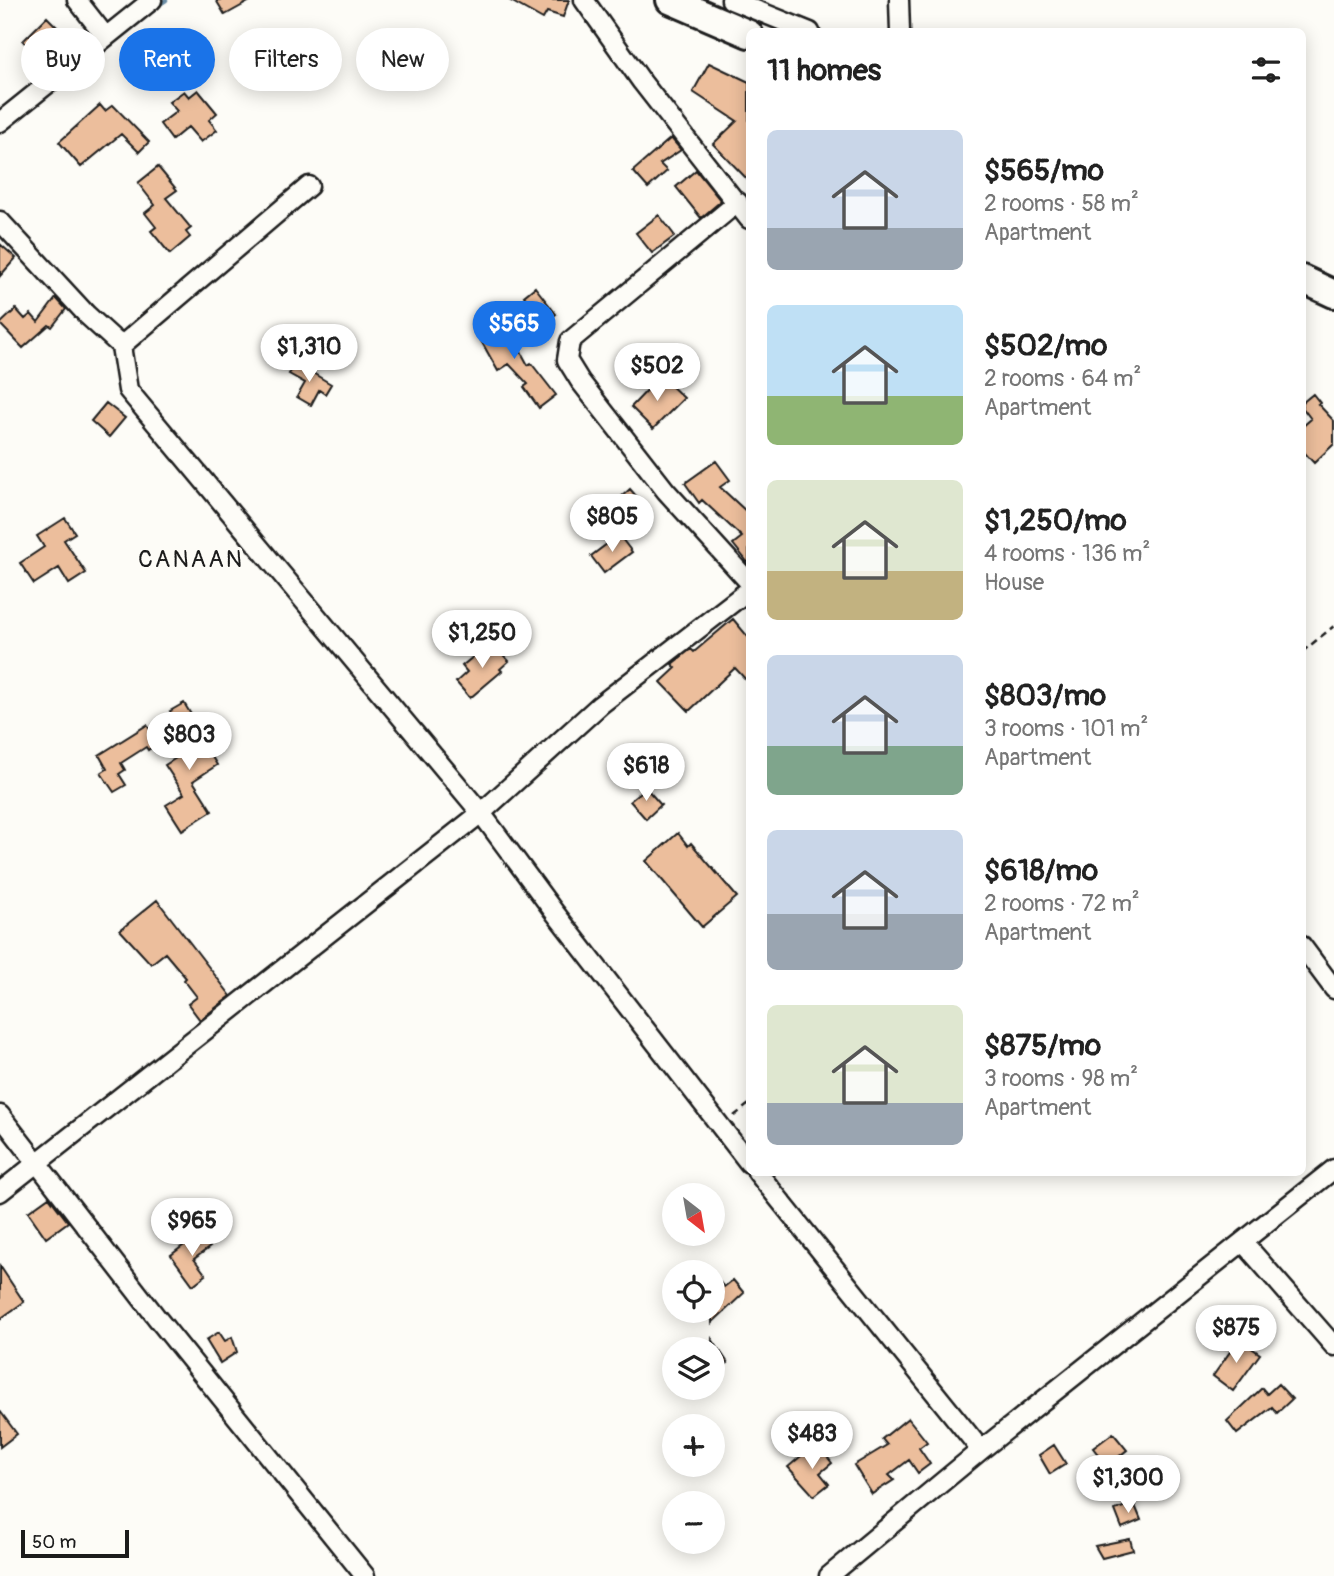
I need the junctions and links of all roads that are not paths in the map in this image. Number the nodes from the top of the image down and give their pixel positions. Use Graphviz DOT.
graph roads {
  1 [pos="77,0"];
  2 [pos="152,0"];
  3 [pos="584,0"];
  4 [pos="670,0"];
  5 [pos="731,0"];
  6 [pos="899,0"];
  7 [pos="800,28"];
  8 [pos="900,28"];
  9 [pos="746,33"];
  10 [pos="106,37"];
  11 [pos="0,122"];
  12 [pos="309,186"];
  13 [pos="738,202"];
  14 [pos="746,214"];
  15 [pos="0,220"];
  16 [pos="1306,281"];
  17 [pos="1334,294"];
  18 [pos="121,346"];
  19 [pos="746,579"];
  20 [pos="746,592"];
  21 [pos="481,813"];
  22 [pos="1306,951"];
  23 [pos="1334,989"];
  24 [pos="0,1115"];
  25 [pos="746,1159"];
  26 [pos="37,1162"];
  27 [pos="1334,1170"];
  28 [pos="760,1176"];
  29 [pos="0,1192"];
  30 [pos="1243,1242"];
  31 [pos="1334,1346"];
  32 [pos="981,1450"];
  33 [pos="365,1576"];
  34 [pos="830,1576"];
  1 -- 10 [label="street"];
  2 -- 10 [label="street"];
  3 -- 13 [label="street"];
  4 -- 9 [label="main road"];
  5 -- 7 [label="street"];
  6 -- 8 [label="street"];
  10 -- 11 [label="street"];
  12 -- 18 [label="street"];
  13 -- 14 [label="street"];
  13 -- 19 [label="street"];
  15 -- 18 [label="street"];
  16 -- 17 [label="main road"];
  18 -- 21 [label="street"];
  20 -- 21 [label="street"];
  21 -- 25 [label="street"];
  21 -- 26 [label="street"];
  22 -- 23 [label="street"];
  24 -- 26 [label="street"];
  26 -- 29 [label="street"];
  26 -- 33 [label="street"];
  27 -- 30 [label="street"];
  28 -- 32 [label="street"];
  30 -- 31 [label="street"];
  30 -- 32 [label="street"];
  32 -- 34 [label="street"];
}
